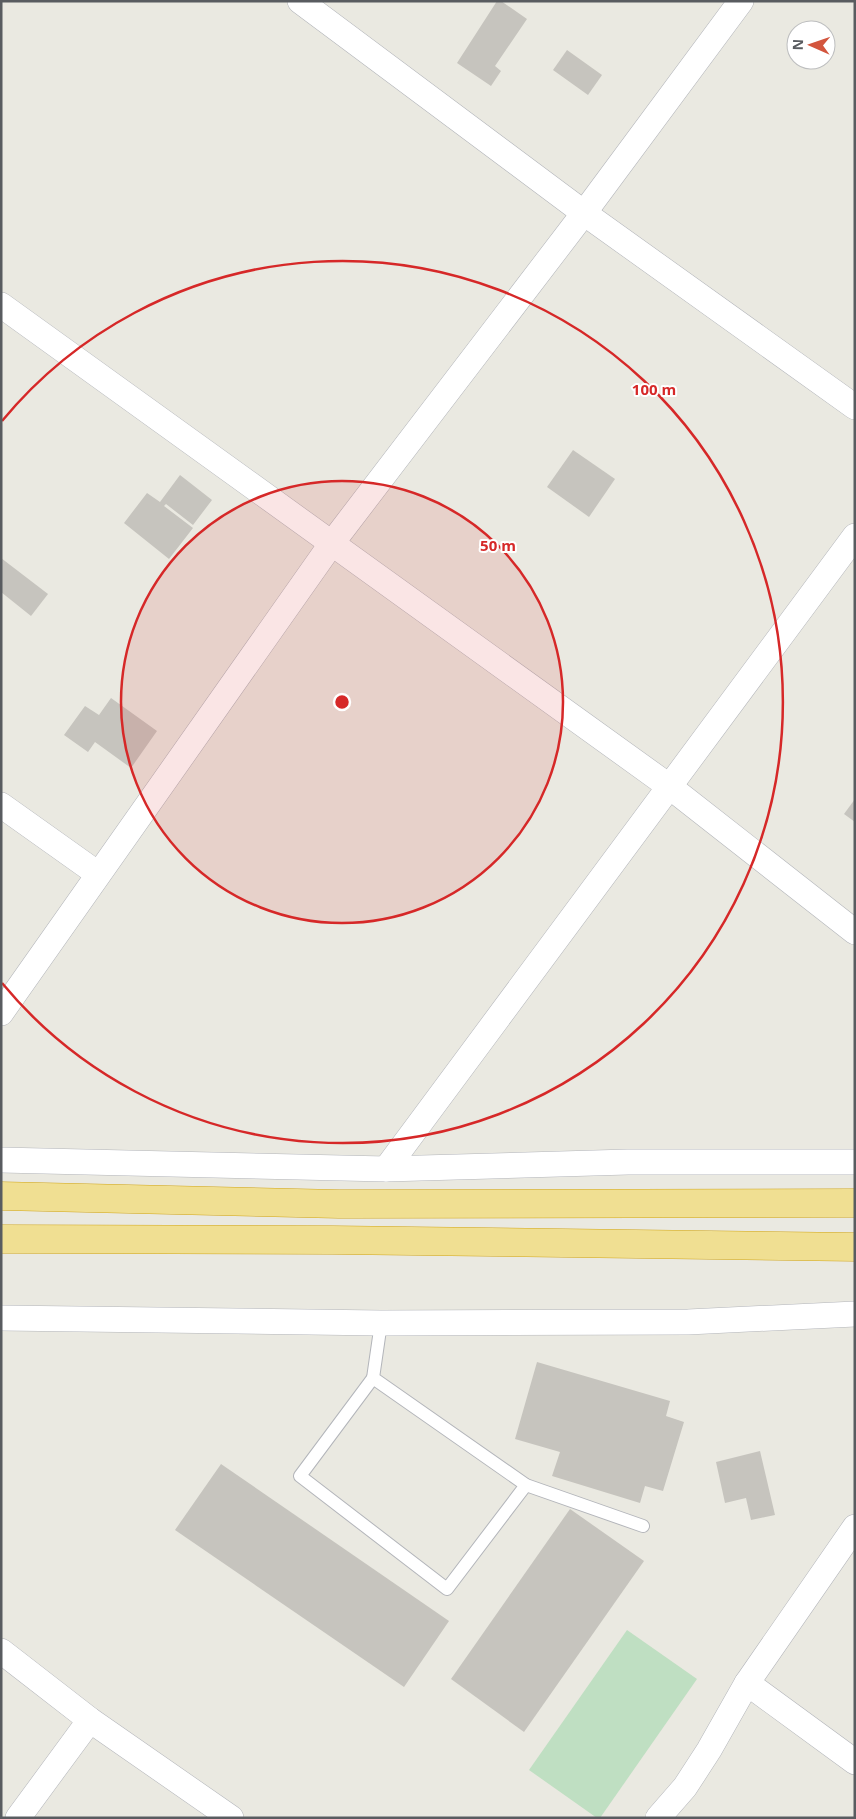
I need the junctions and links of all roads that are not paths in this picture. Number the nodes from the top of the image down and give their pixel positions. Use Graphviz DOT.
graph roads {
  1 [pos="300,1"];
  2 [pos="741,1"];
  3 [pos="584,213"];
  4 [pos="1,305"];
  5 [pos="855,407"];
  6 [pos="855,536"];
  7 [pos="332,542"];
  8 [pos="670,787"];
  9 [pos="1,805"];
  10 [pos="98,874"];
  11 [pos="855,932"];
  12 [pos="1,1013"];
  13 [pos="1,1160"];
  14 [pos="855,1162"];
  15 [pos="386,1169"];
  16 [pos="1,1196"];
  17 [pos="855,1203"];
  18 [pos="1,1239"];
  19 [pos="855,1247"];
  20 [pos="855,1314"];
  21 [pos="1,1318"];
  22 [pos="381,1323"];
  23 [pos="374,1378"];
  24 [pos="526,1485"];
  25 [pos="643,1526"];
  26 [pos="855,1527"];
  27 [pos="1,1651"];
  28 [pos="747,1683"];
  29 [pos="90,1720"];
  30 [pos="855,1762"];
  31 [pos="18,1818"];
  32 [pos="231,1818"];
  33 [pos="658,1818"];
  1 -- 3 [label="street"];
  2 -- 3 [label="street"];
  3 -- 5 [label="street"];
  3 -- 7 [label="street"];
  4 -- 7 [label="street"];
  6 -- 8 [label="street"];
  7 -- 8 [label="street"];
  7 -- 10 [label="street"];
  8 -- 11 [label="street"];
  8 -- 15 [label="street"];
  9 -- 10 [label="street"];
  10 -- 12 [label="street"];
  13 -- 15 [label="street"];
  14 -- 15 [label="street"];
  16 -- 17 [label="highway"];
  18 -- 19 [label="highway"];
  20 -- 22 [label="street"];
  21 -- 22 [label="street"];
  22 -- 23 [label="lane"];
  23 -- 24 [label="lane"];
  23 -- 24 [label="lane"];
  24 -- 25 [label="lane"];
  26 -- 28 [label="street"];
  27 -- 29 [label="street"];
  28 -- 30 [label="street"];
  28 -- 33 [label="street"];
  29 -- 31 [label="street"];
  29 -- 32 [label="street"];
}
